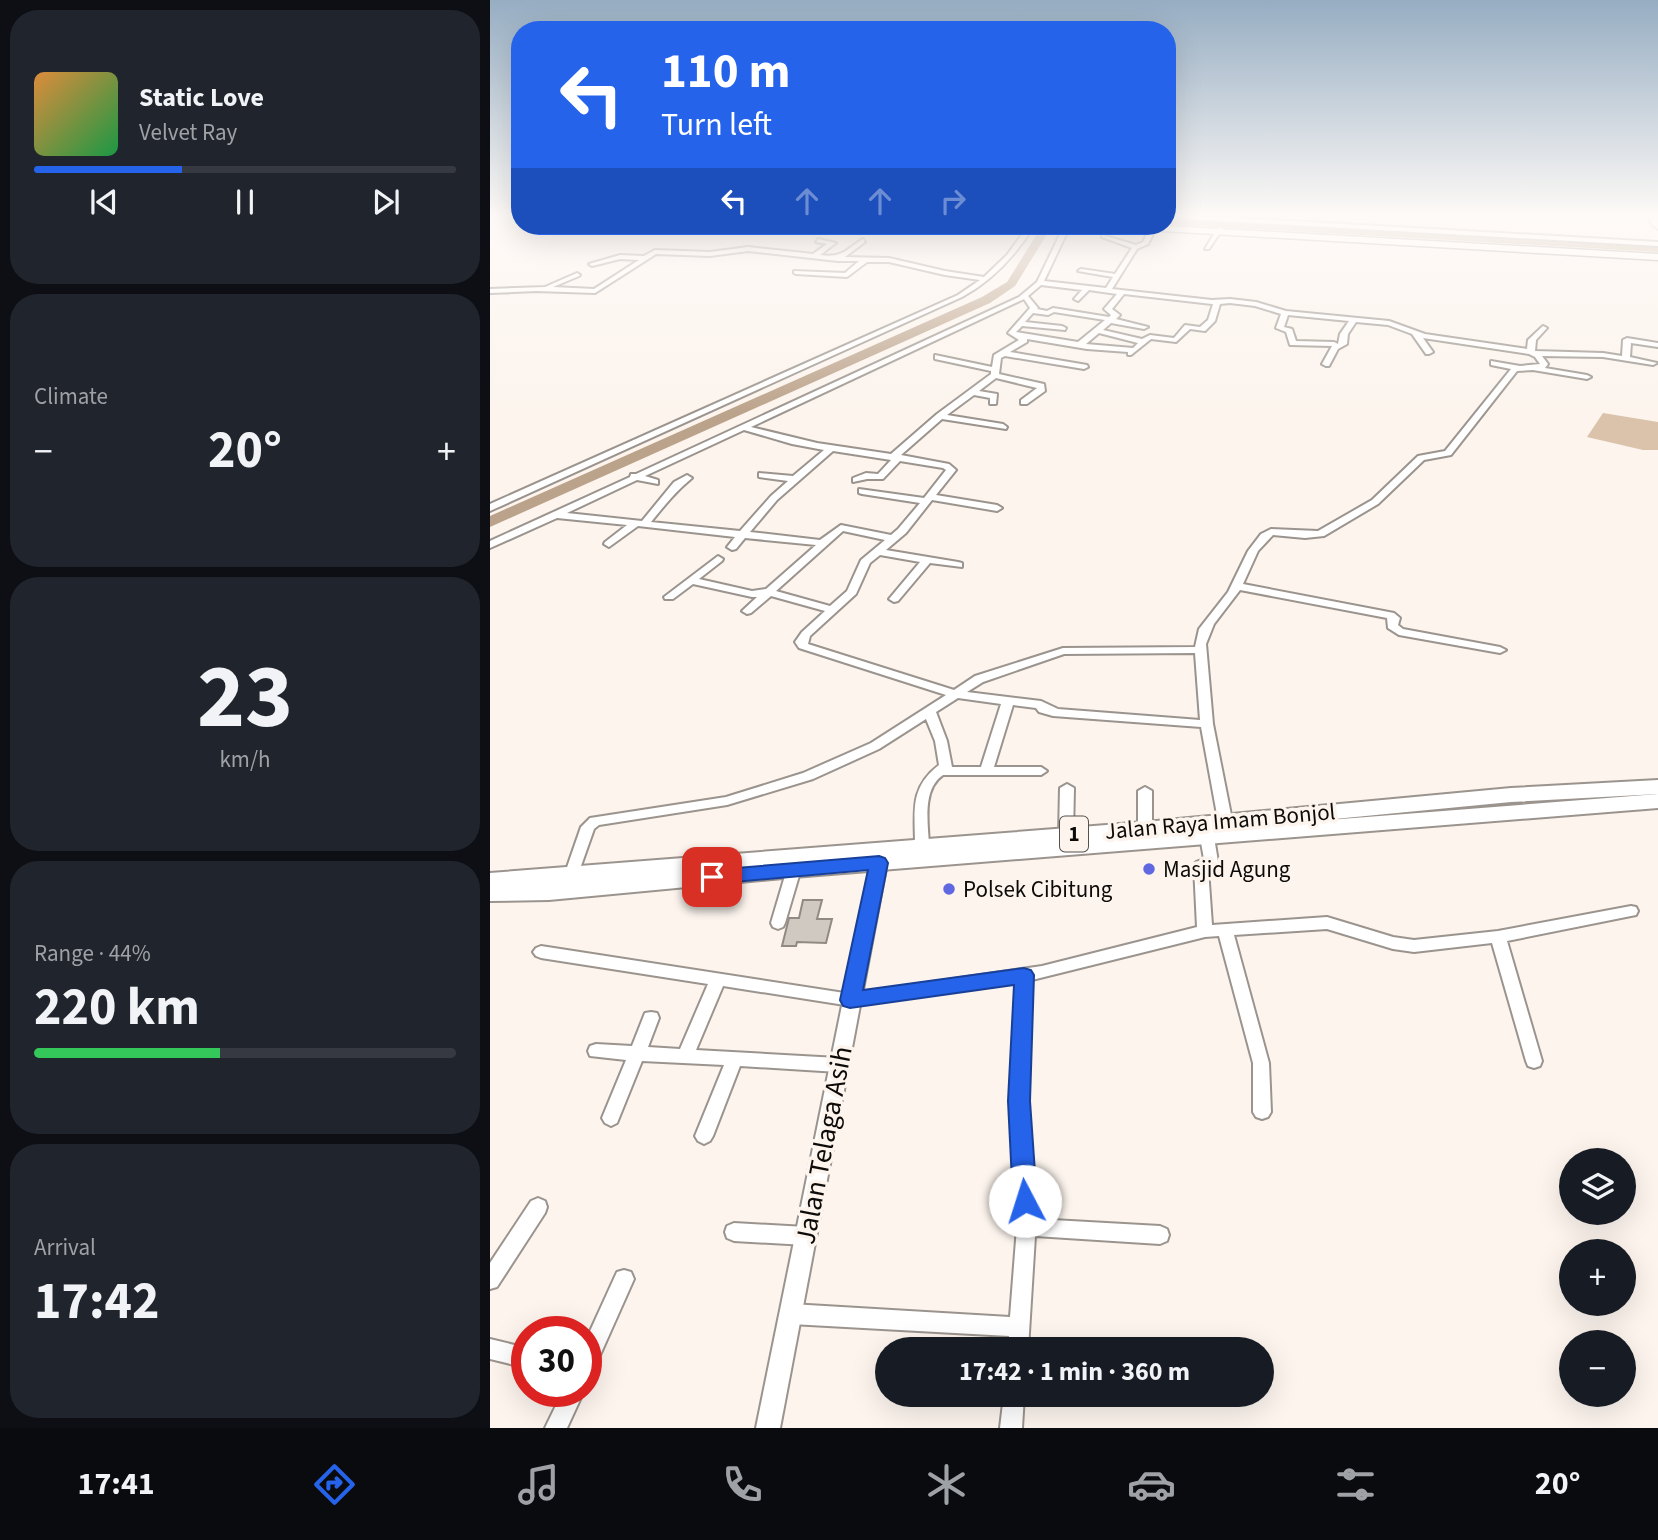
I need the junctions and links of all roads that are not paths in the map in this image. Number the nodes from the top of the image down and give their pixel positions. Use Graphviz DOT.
graph roads {
  1 [pos="567,281"];
  2 [pos="612,281"];
  3 [pos="985,281"];
  4 [pos="1115,281"];
  5 [pos="1040,283"];
  6 [pos="1087,288"];
  7 [pos="541,289"];
  8 [pos="1108,290"];
  9 [pos="490,291"];
  10 [pos="1122,292"];
  11 [pos="1025,296"];
  12 [pos="1078,299"];
  13 [pos="1217,302"];
  14 [pos="1032,311"];
  15 [pos="1284,313"];
  16 [pos="1354,318"];
  17 [pos="1110,320"];
  18 [pos="1020,324"];
  19 [pos="1144,327"];
  20 [pos="1062,328"];
  21 [pos="1543,328"];
  22 [pos="1097,330"];
  23 [pos="1416,334"];
  24 [pos="1021,336"];
  25 [pos="1143,342"];
  26 [pos="1080,345"];
  27 [pos="1658,345"];
  28 [pos="1336,347"];
  29 [pos="1429,352"];
  30 [pos="1003,353"];
  31 [pos="1056,353"];
  32 [pos="1534,353"];
  33 [pos="938,357"];
  34 [pos="1626,358"];
  35 [pos="1042,359"];
  36 [pos="1494,363"];
  37 [pos="1653,363"];
  38 [pos="1326,364"];
  39 [pos="1084,367"];
  40 [pos="1517,368"];
  41 [pos="1530,368"];
  42 [pos="996,373"];
  43 [pos="1587,377"];
  44 [pos="971,392"];
  45 [pos="993,402"];
  46 [pos="1024,402"];
  47 [pos="940,416"];
  48 [pos="743,427"];
  49 [pos="1003,427"];
  50 [pos="832,447"];
  51 [pos="896,456"];
  52 [pos="762,475"];
  53 [pos="634,477"];
  54 [pos="687,478"];
  55 [pos="792,479"];
  56 [pos="856,480"];
  57 [pos="655,482"];
  58 [pos="862,491"];
  59 [pos="929,499"];
  60 [pos="490,508"];
  61 [pos="997,508"];
  62 [pos="557,514"];
  63 [pos="641,522"];
  64 [pos="742,533"];
  65 [pos="893,539"];
  66 [pos="822,543"];
  67 [pos="609,544"];
  68 [pos="490,545"];
  69 [pos="732,547"];
  70 [pos="877,551"];
  71 [pos="718,559"];
  72 [pos="926,561"];
  73 [pos="958,565"];
  74 [pos="691,580"];
  75 [pos="1237,586"];
  76 [pos="767,592"];
  77 [pos="669,597"];
  78 [pos="894,599"];
  79 [pos="833,610"];
  80 [pos="747,611"];
  81 [pos="1200,650"];
  82 [pos="1500,650"];
  83 [pos="955,694"];
  84 [pos="1008,701"];
  85 [pos="929,711"];
  86 [pos="1207,724"];
  87 [pos="942,771"];
  88 [pos="986,771"];
  89 [pos="1041,771"];
  90 [pos="1658,787"];
  91 [pos="1067,788"];
  92 [pos="1145,791"];
  93 [pos="1658,801"];
  94 [pos="1228,827"];
  95 [pos="1144,829"];
  96 [pos="1066,835"];
  97 [pos="1207,837"];
  98 [pos="922,845"];
  99 [pos="879,863"];
  100 [pos="794,869"];
  101 [pos="490,881"];
  102 [pos="558,882"];
  103 [pos="490,894"];
  104 [pos="1631,911"];
  105 [pos="778,923"];
  106 [pos="1225,930"];
  107 [pos="1205,931"];
  108 [pos="1498,937"];
  109 [pos="541,952"];
  110 [pos="1024,975"];
  111 [pos="717,981"];
  112 [pos="850,1000"];
  113 [pos="651,1018"];
  114 [pos="596,1051"];
  115 [pos="639,1054"];
  116 [pos="685,1057"];
  117 [pos="734,1060"];
  118 [pos="1534,1061"];
  119 [pos="838,1065"];
  120 [pos="1262,1112"];
  121 [pos="611,1118"];
  122 [pos="704,1136"];
  123 [pos="538,1207"];
  124 [pos="1026,1227"];
  125 [pos="734,1232"];
  126 [pos="1160,1235"];
  127 [pos="806,1236"];
  128 [pos="624,1279"];
  129 [pos="490,1280"];
  130 [pos="791,1314"];
  131 [pos="1019,1327"];
  132 [pos="602,1328"];
  133 [pos="1019,1337"];
  134 [pos="490,1349"];
  135 [pos="511,1354"];
  136 [pos="566,1407"];
  137 [pos="1013,1407"];
  138 [pos="556,1428"];
  139 [pos="768,1428"];
  140 [pos="1011,1428"];
  1 -- 7 [label="street"];
  2 -- 7 [label="street"];
  3 -- 60 [label="street"];
  4 -- 8 [label="street"];
  5 -- 6 [label="street"];
  5 -- 11 [label="street"];
  6 -- 8 [label="street"];
  6 -- 12 [label="street"];
  7 -- 9 [label="street"];
  8 -- 10 [label="street"];
  10 -- 13 [label="street"];
  10 -- 17 [label="street"];
  11 -- 14 [label="street"];
  11 -- 48 [label="street"];
  13 -- 15 [label="street"];
  13 -- 25 [label="street"];
  14 -- 17 [label="street"];
  14 -- 18 [label="street"];
  15 -- 16 [label="street"];
  15 -- 28 [label="street"];
  16 -- 23 [label="street"];
  16 -- 28 [label="street"];
  17 -- 19 [label="street"];
  17 -- 22 [label="street"];
  18 -- 20 [label="street"];
  18 -- 24 [label="street"];
  21 -- 32 [label="street"];
  22 -- 25 [label="street"];
  22 -- 26 [label="street"];
  23 -- 29 [label="street"];
  23 -- 32 [label="street"];
  24 -- 26 [label="street"];
  24 -- 30 [label="street"];
  25 -- 26 [label="street"];
  27 -- 34 [label="street"];
  28 -- 38 [label="street"];
  30 -- 35 [label="street"];
  30 -- 42 [label="street"];
  31 -- 35 [label="street"];
  32 -- 34 [label="street"];
  32 -- 41 [label="street"];
  33 -- 42 [label="street"];
  34 -- 37 [label="street"];
  35 -- 39 [label="street"];
  36 -- 40 [label="street"];
  40 -- 41 [label="street"];
  40 -- 75 [label="street"];
  41 -- 43 [label="street"];
  42 -- 44 [label="street"];
  42 -- 46 [label="street"];
  44 -- 45 [label="street"];
  44 -- 47 [label="street"];
  47 -- 49 [label="street"];
  47 -- 51 [label="street"];
  48 -- 50 [label="street"];
  48 -- 53 [label="street"];
  50 -- 51 [label="street"];
  50 -- 55 [label="street"];
  51 -- 56 [label="street"];
  51 -- 59 [label="street"];
  52 -- 55 [label="street"];
  53 -- 57 [label="street"];
  53 -- 62 [label="street"];
  54 -- 63 [label="street"];
  55 -- 64 [label="street"];
  58 -- 59 [label="street"];
  59 -- 61 [label="street"];
  59 -- 65 [label="street"];
  62 -- 63 [label="street"];
  62 -- 68 [label="street"];
  63 -- 64 [label="street"];
  63 -- 67 [label="street"];
  64 -- 66 [label="street"];
  64 -- 69 [label="street"];
  65 -- 66 [label="street"];
  65 -- 70 [label="street"];
  66 -- 76 [label="street"];
  70 -- 72 [label="street"];
  70 -- 79 [label="street"];
  71 -- 74 [label="street"];
  72 -- 73 [label="street"];
  72 -- 78 [label="street"];
  74 -- 76 [label="street"];
  74 -- 77 [label="street"];
  75 -- 81 [label="street"];
  75 -- 82 [label="street"];
  76 -- 79 [label="street"];
  76 -- 80 [label="street"];
  79 -- 83 [label="street"];
  81 -- 83 [label="street"];
  81 -- 86 [label="street"];
  83 -- 84 [label="street"];
  83 -- 85 [label="street"];
  84 -- 86 [label="street"];
  84 -- 88 [label="street"];
  85 -- 87 [label="street"];
  85 -- 102 [label="street"];
  86 -- 94 [label="street"];
  87 -- 88 [label="street"];
  87 -- 98 [label="street"];
  88 -- 89 [label="street"];
  90 -- 94 [label="highway, Jalan Raya Imam Bonjol / 1"];
  91 -- 96 [label="street"];
  92 -- 95 [label="street"];
  93 -- 94 [label="highway, Jalan Raya Imam Bonjol / 1"];
  94 -- 95 [label="highway, Jalan Raya Imam Bonjol / 1"];
  94 -- 97 [label="highway, Jalan Raya Imam Bonjol / 1"];
  95 -- 96 [label="highway, Jalan Raya Imam Bonjol / 1"];
  96 -- 98 [label="highway, Jalan Raya Imam Bonjol / 1"];
  97 -- 99 [label="highway, Jalan Raya Imam Bonjol / 1"];
  97 -- 107 [label="street"];
  98 -- 102 [label="highway, Jalan Raya Imam Bonjol / 1"];
  99 -- 100 [label="highway, Jalan Raya Imam Bonjol / 1"];
  99 -- 112 [label="street, Jalan Telaga Asih"];
  100 -- 102 [label="highway, Jalan Raya Imam Bonjol / 1"];
  100 -- 105 [label="street"];
  101 -- 102 [label="highway, Jalan Raya Imam Bonjol / 1"];
  102 -- 103 [label="highway, Jalan Raya Imam Bonjol / 1"];
  104 -- 108 [label="street"];
  106 -- 107 [label="street"];
  106 -- 108 [label="street"];
  106 -- 120 [label="street"];
  107 -- 110 [label="street"];
  108 -- 118 [label="street"];
  109 -- 111 [label="street"];
  110 -- 112 [label="street"];
  110 -- 124 [label="street"];
  111 -- 112 [label="street"];
  111 -- 116 [label="street"];
  112 -- 119 [label="street, Jalan Telaga Asih"];
  113 -- 115 [label="street"];
  114 -- 115 [label="street"];
  115 -- 116 [label="street"];
  115 -- 121 [label="street"];
  116 -- 117 [label="street"];
  117 -- 119 [label="street"];
  117 -- 122 [label="street"];
  119 -- 127 [label="street, Jalan Telaga Asih"];
  123 -- 129 [label="street"];
  124 -- 126 [label="street"];
  124 -- 131 [label="street"];
  125 -- 127 [label="street"];
  127 -- 130 [label="street, Jalan Telaga Asih"];
  128 -- 132 [label="street"];
  130 -- 131 [label="street"];
  130 -- 139 [label="street, Jalan Telaga Asih"];
  131 -- 133 [label="street"];
  134 -- 135 [label="street"];
  136 -- 138 [label="street"];
  137 -- 140 [label="street"];
}
